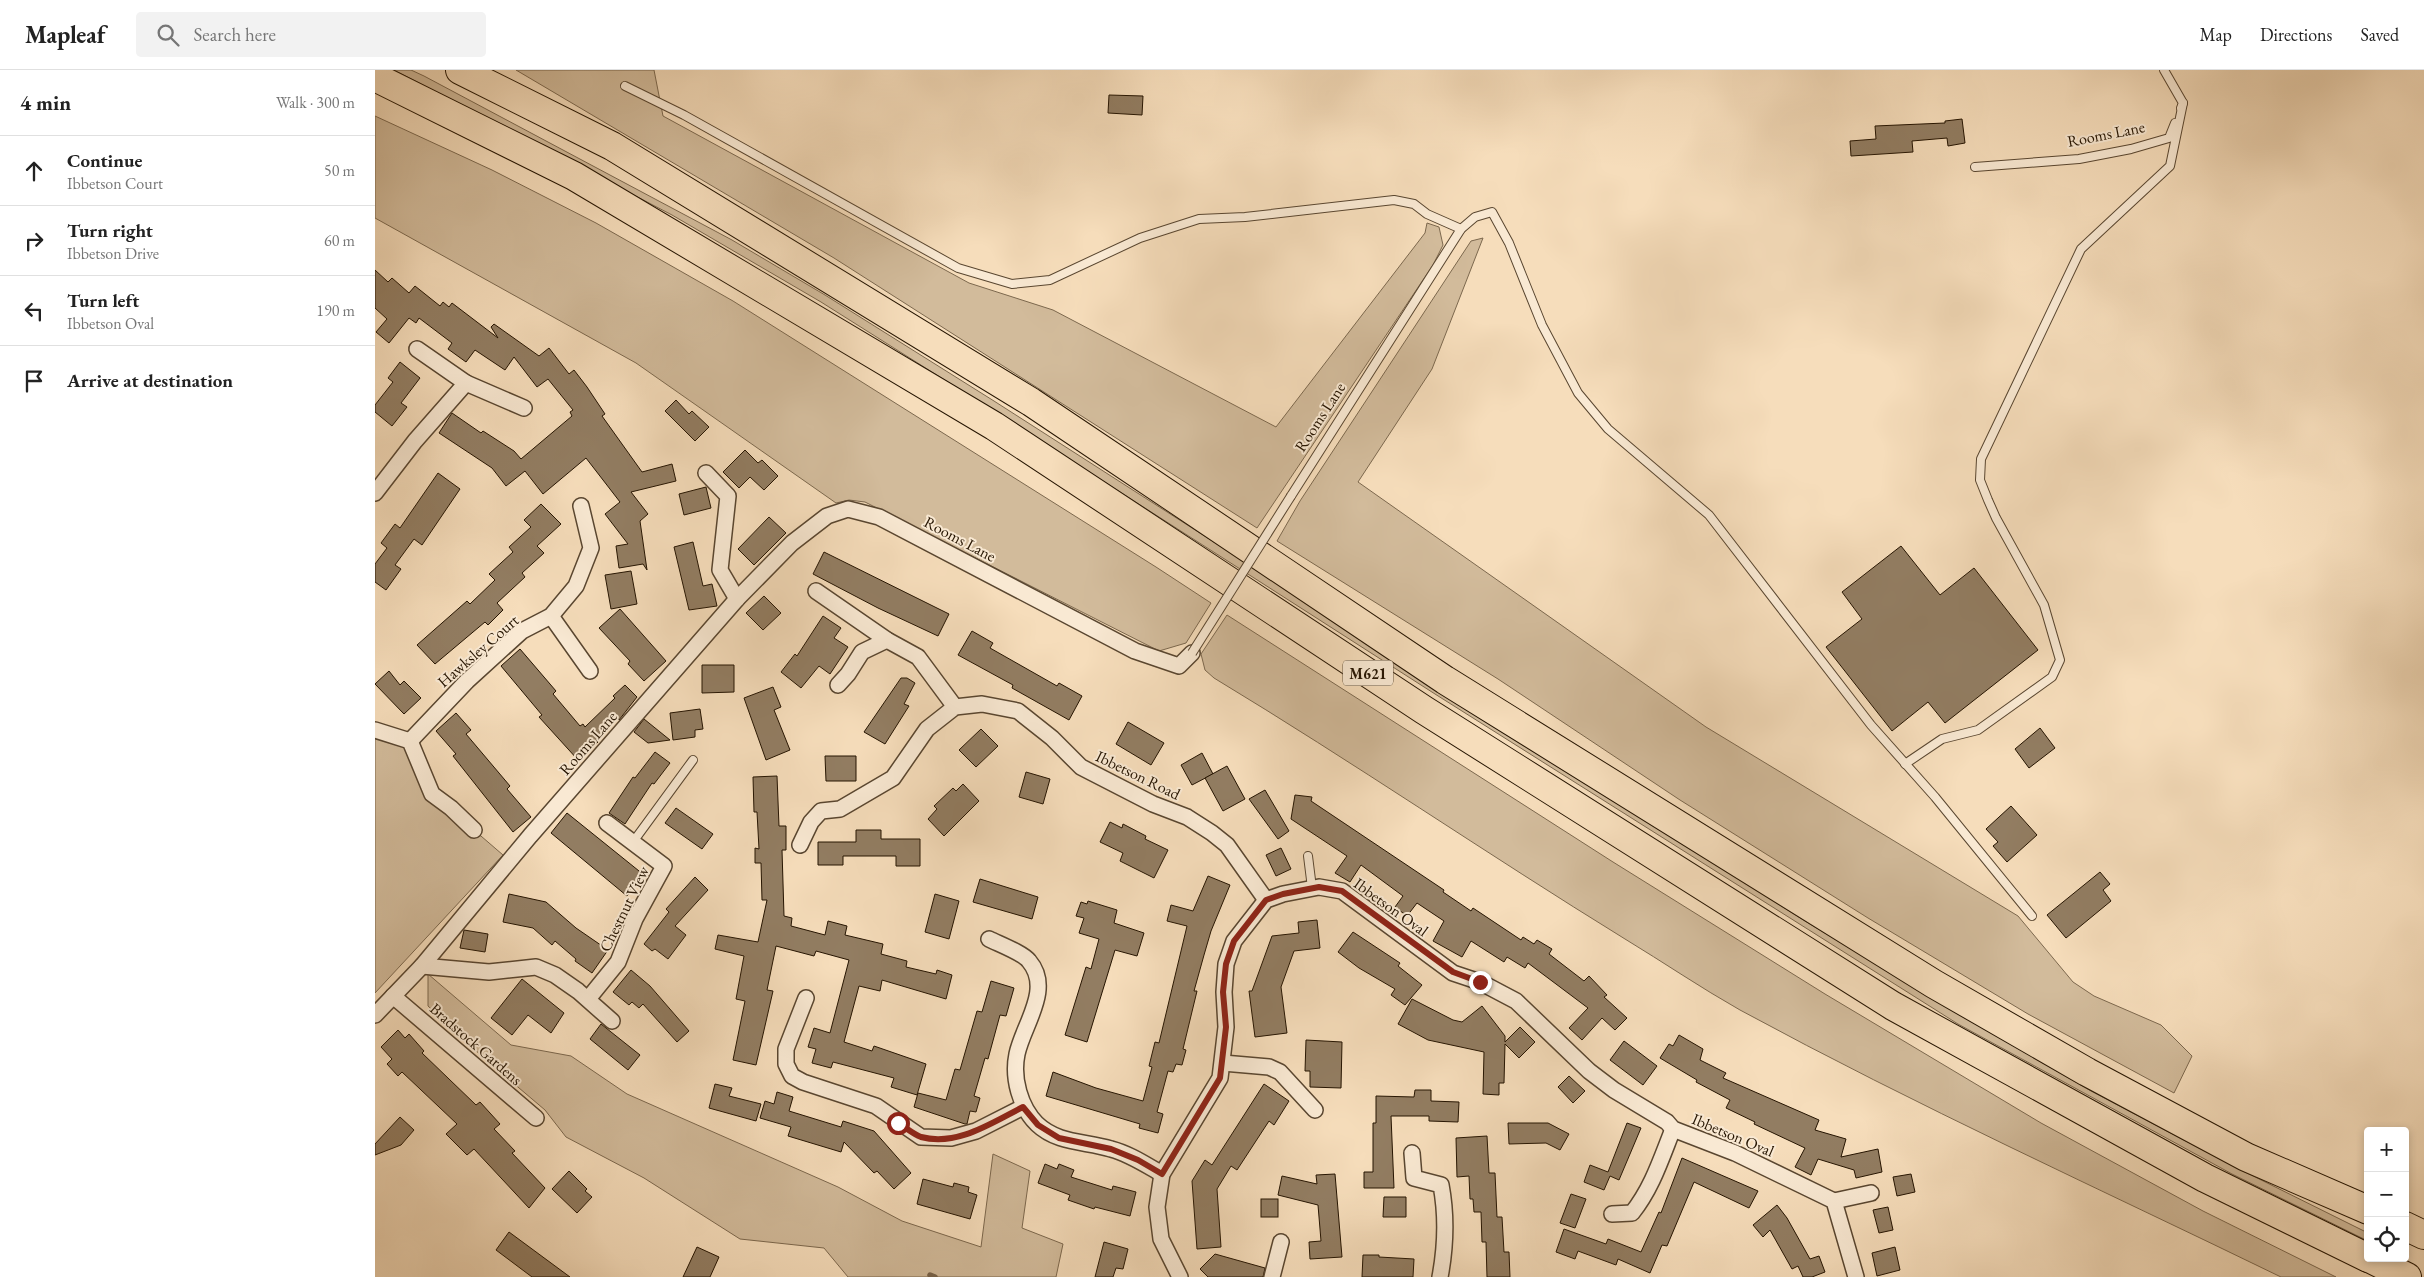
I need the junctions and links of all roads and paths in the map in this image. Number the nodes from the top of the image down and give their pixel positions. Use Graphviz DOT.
graph roads {
  1 [pos="459,70"];
  2 [pos="2164,70"];
  3 [pos="375,77"];
  4 [pos="625,86"];
  5 [pos="2183,103"];
  6 [pos="1975,167"];
  7 [pos="1461,229"];
  8 [pos="417,349"];
  9 [pos="466,383"];
  10 [pos="524,408"];
  11 [pos="705,473"];
  12 [pos="375,493"];
  13 [pos="581,506"];
  14 [pos="816,591"];
  15 [pos="737,599"];
  16 [pos="551,616"];
  17 [pos="887,640"];
  18 [pos="1192,653"];
  19 [pos="590,671"];
  20 [pos="838,684"];
  21 [pos="955,707"];
  22 [pos="375,730"];
  23 [pos="410,741"];
  24 [pos="693,760"];
  25 [pos="1905,764"];
  26 [pos="607,823"];
  27 [pos="474,830"];
  28 [pos="633,842"];
  29 [pos="800,845"];
  30 [pos="1308,856"];
  31 [pos="1312,888"];
  32 [pos="1266,900"];
  33 [pos="2032,916"];
  34 [pos="989,939"];
  35 [pos="422,966"];
  36 [pos="393,996"];
  37 [pos="806,998"];
  38 [pos="588,999"];
  39 [pos="375,1016"];
  40 [pos="612,1022"];
  41 [pos="1223,1063"];
  42 [pos="1023,1107"];
  43 [pos="1315,1110"];
  44 [pos="536,1118"];
  45 [pos="1673,1129"];
  46 [pos="1412,1153"];
  47 [pos="1162,1174"];
  48 [pos="1871,1193"];
  49 [pos="1834,1202"];
  50 [pos="2364,1208"];
  51 [pos="1612,1214"];
  52 [pos="2409,1228"];
  53 [pos="2424,1235"];
  54 [pos="1281,1242"];
  55 [pos="2364,1256"];
  56 [pos="2376,1262"];
  57 [pos="1180,1277"];
  58 [pos="1272,1277"];
  59 [pos="1440,1277"];
  60 [pos="1856,1277"];
  61 [pos="2407,1277"];
  1 -- 50 [label="highway, M621"];
  2 -- 5 [label="lane"];
  3 -- 55 [label="highway, M621"];
  4 -- 7 [label="lane"];
  5 -- 6 [label="lane, Rooms Lane"];
  5 -- 25 [label="lane"];
  7 -- 18 [label="lane, Rooms Lane, bridge"];
  7 -- 25 [label="lane, Rooms Lane"];
  8 -- 9 [label="street"];
  9 -- 10 [label="street"];
  9 -- 12 [label="street"];
  11 -- 15 [label="street"];
  13 -- 16 [label="street, Hawksley Court"];
  14 -- 17 [label="street"];
  15 -- 18 [label="street, Rooms Lane"];
  15 -- 35 [label="street, Rooms Lane"];
  16 -- 19 [label="street"];
  16 -- 23 [label="street, Hawksley Court"];
  17 -- 20 [label="street"];
  17 -- 21 [label="street"];
  21 -- 29 [label="street"];
  21 -- 32 [label="street, Ibbetson Road"];
  22 -- 23 [label="street"];
  23 -- 27 [label="street"];
  24 -- 28 [label="lane"];
  25 -- 33 [label="lane"];
  26 -- 28 [label="street, Chestnut View"];
  28 -- 38 [label="street, Chestnut View"];
  30 -- 31 [label="lane"];
  31 -- 32 [label="street, Ibbetson Oval"];
  31 -- 45 [label="street, Ibbetson Oval"];
  32 -- 41 [label="street"];
  34 -- 42 [label="street"];
  35 -- 36 [label="street, Rooms Lane"];
  35 -- 38 [label="street"];
  36 -- 39 [label="street, Rooms Lane"];
  36 -- 44 [label="street, Bradstock Gardens"];
  37 -- 42 [label="street"];
  38 -- 40 [label="street"];
  41 -- 43 [label="street"];
  41 -- 47 [label="street"];
  42 -- 47 [label="street"];
  45 -- 49 [label="street, Ibbetson Oval"];
  45 -- 51 [label="street"];
  46 -- 59 [label="street"];
  47 -- 57 [label="street"];
  48 -- 49 [label="street"];
  49 -- 60 [label="street"];
  52 -- 53 [label="highway"];
  54 -- 58 [label="street"];
  56 -- 61 [label="highway, M621"];
}
